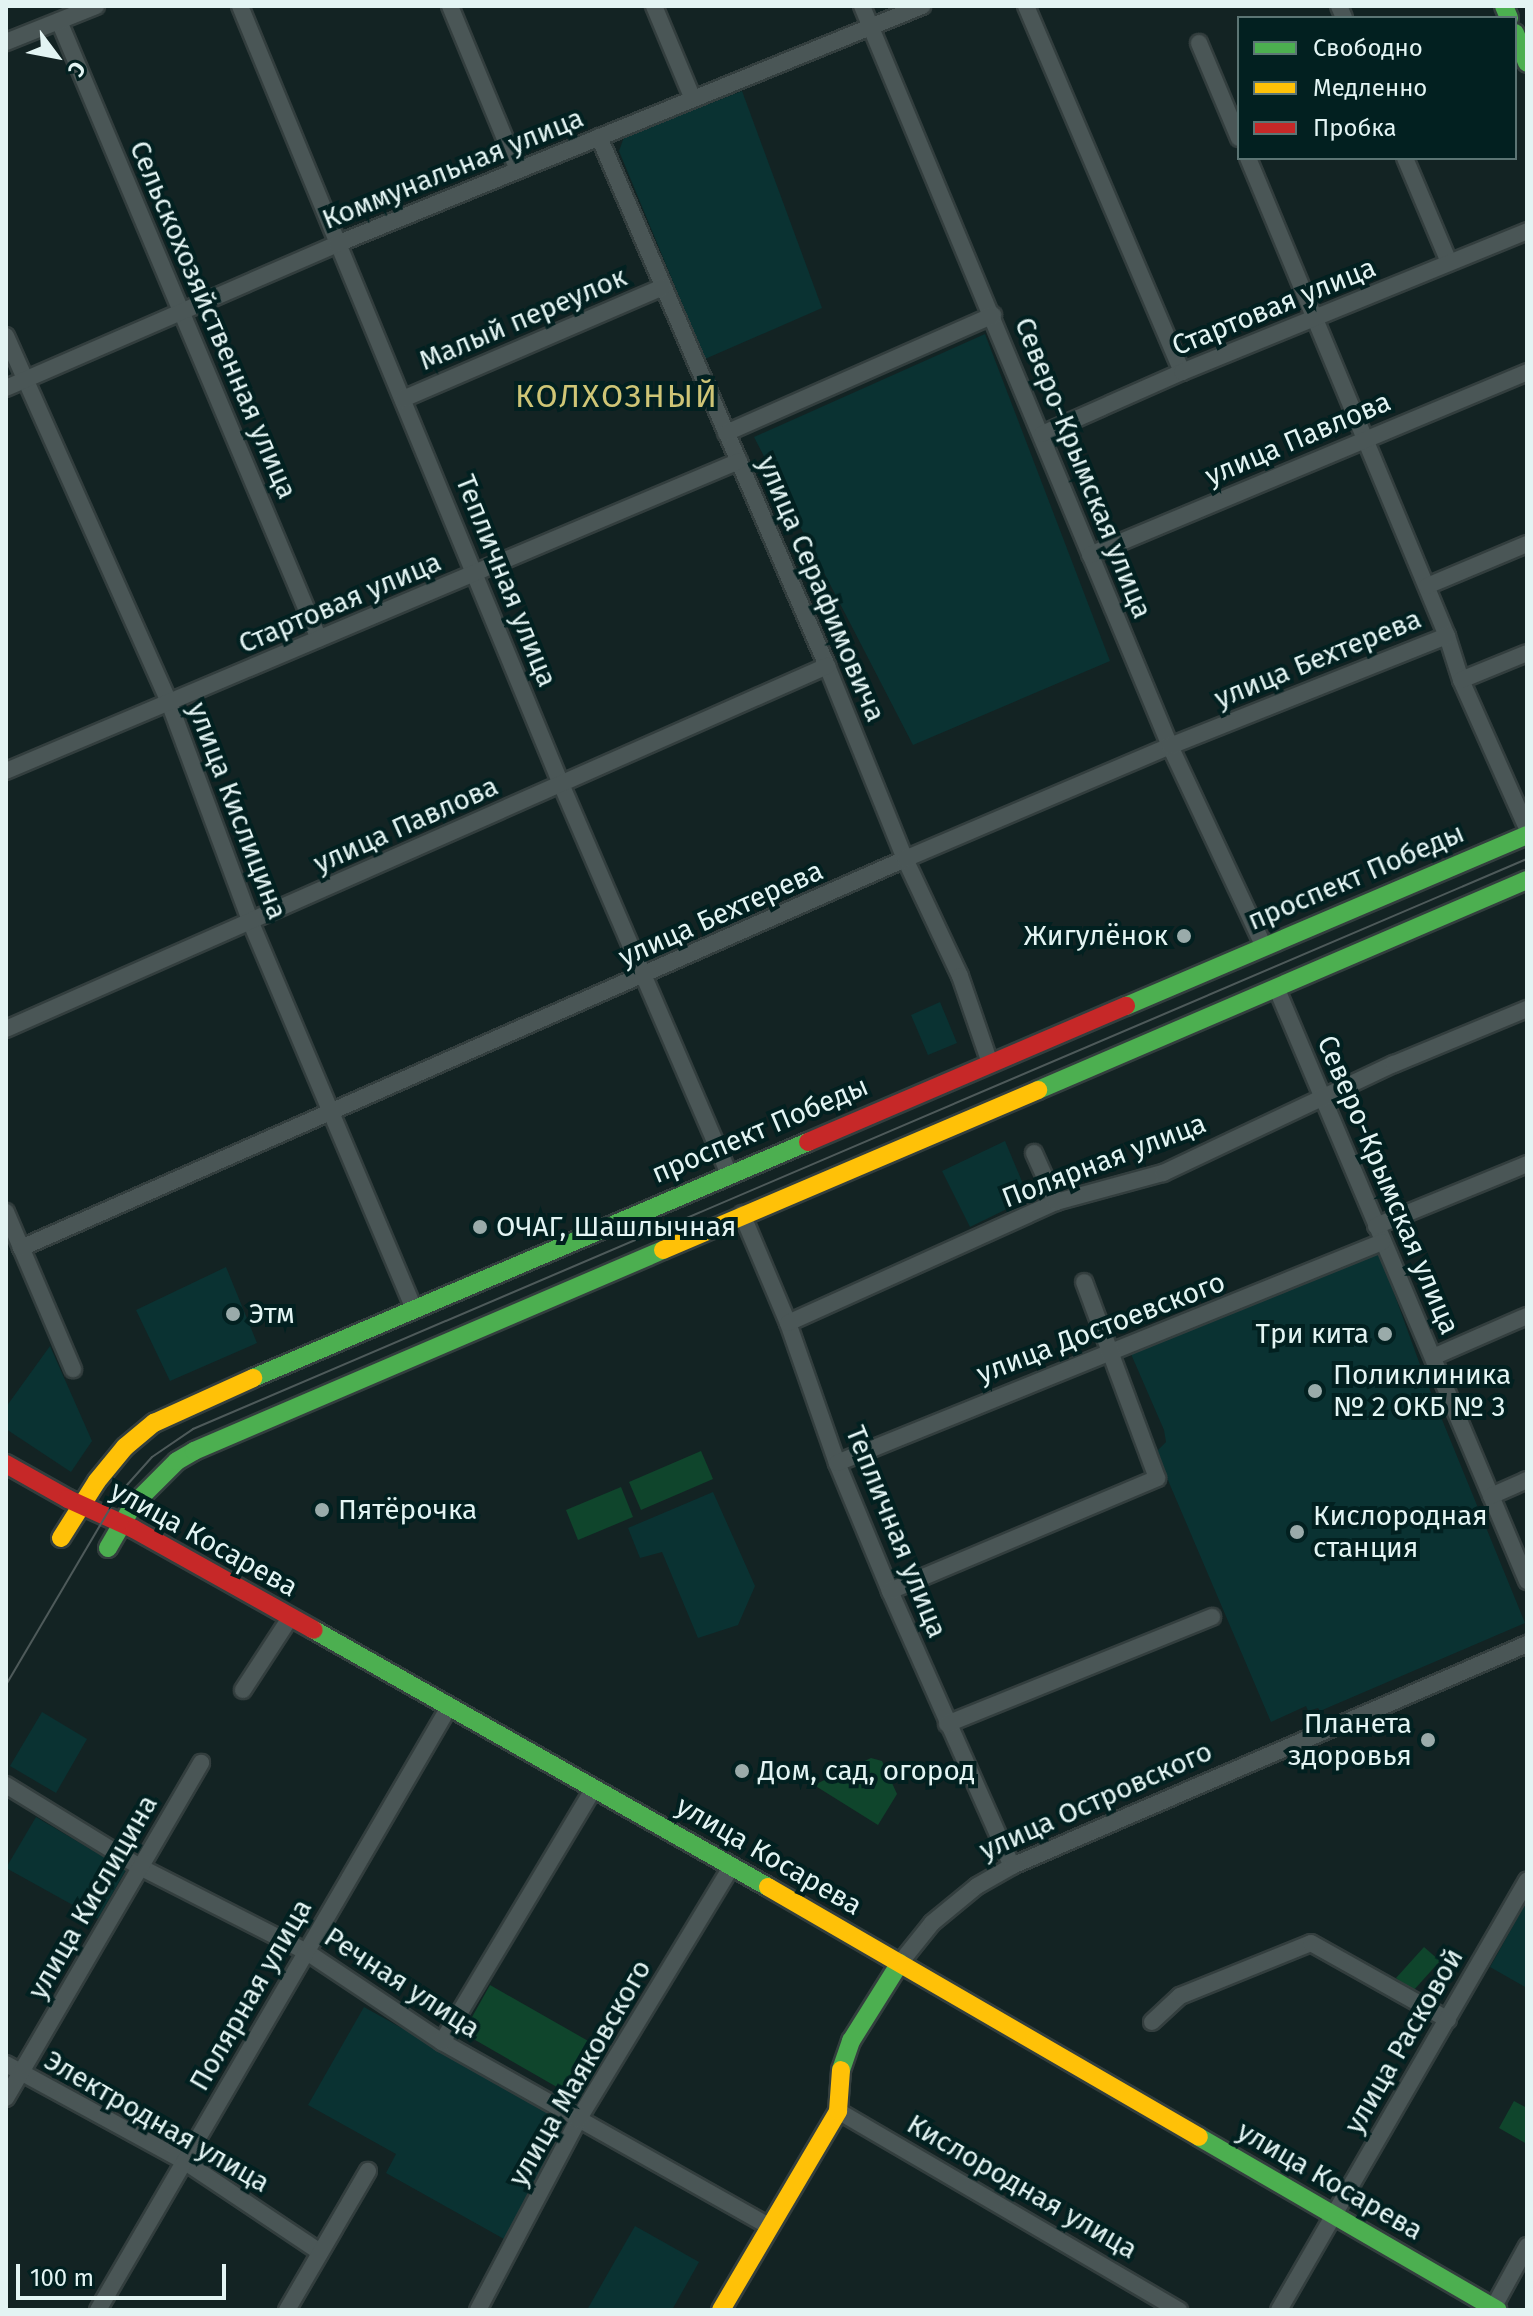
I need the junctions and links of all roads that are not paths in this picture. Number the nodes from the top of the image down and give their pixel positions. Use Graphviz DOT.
graph roads {
  1 [pos="96,6"];
  2 [pos="240,6"];
  3 [pos="450,6"];
  4 [pos="654,6"];
  5 [pos="862,6"];
  6 [pos="922,6"];
  7 [pos="1026,6"];
  8 [pos="59,21"];
  9 [pos="871,27"];
  10 [pos="1517,38"];
  11 [pos="6,42"];
  12 [pos="1199,43"];
  13 [pos="1527,63"];
  14 [pos="692,97"];
  15 [pos="1237,133"];
  16 [pos="599,137"];
  17 [pos="1249,160"];
  18 [pos="1406,160"];
  19 [pos="518,170"];
  20 [pos="1527,231"];
  21 [pos="337,244"];
  22 [pos="1449,262"];
  23 [pos="663,287"];
  24 [pos="182,313"];
  25 [pos="993,315"];
  26 [pos="1316,317"];
  27 [pos="6,336"];
  28 [pos="1182,372"];
  29 [pos="1527,372"];
  30 [pos="25,381"];
  31 [pos="6,388"];
  32 [pos="403,399"];
  33 [pos="726,433"];
  34 [pos="1042,434"];
  35 [pos="1364,439"];
  36 [pos="739,461"];
  37 [pos="1527,544"];
  38 [pos="1090,555"];
  39 [pos="474,574"];
  40 [pos="1427,586"];
  41 [pos="1447,636"];
  42 [pos="319,639"];
  43 [pos="1527,653"];
  44 [pos="827,666"];
  45 [pos="1461,680"];
  46 [pos="170,705"];
  47 [pos="1170,746"];
  48 [pos="6,771"];
  49 [pos="561,784"];
  50 [pos="1527,828"];
  51 [pos="1527,835"];
  52 [pos="905,859"];
  53 [pos="1527,880"];
  54 [pos="251,923"];
  55 [pos="1264,947"];
  56 [pos="645,977"];
  57 [pos="1276,987"];
  58 [pos="1527,1009"];
  59 [pos="6,1029"];
  60 [pos="990,1063"];
  61 [pos="1322,1098"];
  62 [pos="334,1112"];
  63 [pos="1034,1153"];
  64 [pos="1527,1164"];
  65 [pos="729,1174"];
  66 [pos="1056,1202"];
  67 [pos="6,1212"];
  68 [pos="742,1214"];
  69 [pos="1379,1234"];
  70 [pos="21,1248"];
  71 [pos="1084,1282"];
  72 [pos="414,1308"];
  73 [pos="1527,1316"];
  74 [pos="788,1323"];
  75 [pos="1109,1350"];
  76 [pos="1433,1357"];
  77 [pos="73,1369"];
  78 [pos="837,1463"];
  79 [pos="6,1464"];
  80 [pos="1527,1480"];
  81 [pos="1491,1496"];
  82 [pos="81,1504"];
  83 [pos="121,1523"];
  84 [pos="61,1538"];
  85 [pos="108,1548"];
  86 [pos="1527,1581"];
  87 [pos="890,1591"];
  88 [pos="1212,1617"];
  89 [pos="290,1618"];
  90 [pos="1526,1647"];
  91 [pos="243,1690"];
  92 [pos="449,1707"];
  93 [pos="947,1724"];
  94 [pos="201,1763"];
  95 [pos="6,1785"];
  96 [pos="593,1790"];
  97 [pos="732,1866"];
  98 [pos="1012,1866"];
  99 [pos="140,1867"];
  100 [pos="1527,1881"];
  101 [pos="307,1952"];
  102 [pos="900,1963"];
  103 [pos="1448,2020"];
  104 [pos="1152,2022"];
  105 [pos="442,2042"];
  106 [pos="13,2068"];
  107 [pos="6,2098"];
  108 [pos="838,2111"];
  109 [pos="578,2120"];
  110 [pos="184,2161"];
  111 [pos="368,2171"];
  112 [pos="1335,2216"];
  113 [pos="770,2227"];
  114 [pos="1527,2246"];
  115 [pos="320,2252"];
  116 [pos="1494,2309"];
  117 [pos="98,2310"];
  118 [pos="287,2310"];
  119 [pos="478,2310"];
  120 [pos="721,2310"];
  121 [pos="1179,2310"];
  122 [pos="1279,2310"];
  1 -- 8 [label="street"];
  2 -- 21 [label="street, Тепличная улица"];
  3 -- 19 [label="street"];
  4 -- 14 [label="street"];
  5 -- 9 [label="street, Северо-Крымская улица"];
  6 -- 9 [label="street, Коммунальная улица"];
  7 -- 28 [label="street"];
  8 -- 11 [label="street"];
  8 -- 24 [label="street, Сельскохозяйственная улица"];
  9 -- 14 [label="street, Коммунальная улица"];
  9 -- 25 [label="street, Северо-Крымская улица"];
  10 -- 13 [label="main road"];
  12 -- 15 [label="street"];
  14 -- 16 [label="street, Коммунальная улица"];
  16 -- 19 [label="street, Коммунальная улица"];
  16 -- 23 [label="street, улица Серафимовича"];
  17 -- 26 [label="street"];
  18 -- 22 [label="street"];
  19 -- 21 [label="street, Коммунальная улица"];
  20 -- 22 [label="street, Стартовая улица"];
  21 -- 24 [label="street, Коммунальная улица"];
  21 -- 32 [label="street, Тепличная улица"];
  22 -- 26 [label="street, Стартовая улица"];
  23 -- 32 [label="street, Малый переулок"];
  23 -- 33 [label="street, улица Серафимовича"];
  24 -- 30 [label="street, Коммунальная улица"];
  24 -- 42 [label="street, Сельскохозяйственная улица"];
  25 -- 33 [label="street"];
  25 -- 34 [label="street, Северо-Крымская улица"];
  26 -- 28 [label="street, Стартовая улица"];
  26 -- 35 [label="street"];
  27 -- 30 [label="street, улица Кислицина"];
  28 -- 34 [label="street, Стартовая улица"];
  29 -- 35 [label="street, улица Павлова"];
  30 -- 31 [label="street, Коммунальная улица"];
  30 -- 46 [label="street, улица Кислицина"];
  32 -- 39 [label="street, Тепличная улица"];
  33 -- 36 [label="street, улица Серафимовича"];
  34 -- 38 [label="street, Северо-Крымская улица"];
  35 -- 38 [label="street, улица Павлова"];
  35 -- 40 [label="street"];
  36 -- 39 [label="street, Стартовая улица"];
  36 -- 44 [label="street, улица Серафимовича"];
  37 -- 40 [label="street"];
  38 -- 47 [label="street, Северо-Крымская улица"];
  39 -- 42 [label="street, Стартовая улица"];
  39 -- 49 [label="street, Тепличная улица"];
  40 -- 41 [label="street"];
  41 -- 45 [label="street"];
  41 -- 47 [label="street, улица Бехтерева"];
  42 -- 46 [label="street, Стартовая улица"];
  43 -- 45 [label="street"];
  44 -- 49 [label="street, улица Павлова"];
  44 -- 52 [label="street, улица Серафимовича"];
  45 -- 50 [label="street"];
  46 -- 48 [label="street, Стартовая улица"];
  46 -- 54 [label="street, улица Кислицина"];
  47 -- 52 [label="street, улица Бехтерева"];
  47 -- 55 [label="street, Северо-Крымская улица"];
  49 -- 54 [label="street, улица Павлова"];
  49 -- 56 [label="street, Тепличная улица"];
  51 -- 55 [label="main road, проспект Победы"];
  52 -- 56 [label="street, улица Бехтерева"];
  52 -- 60 [label="street, улица Серафимовича"];
  53 -- 57 [label="main road"];
  54 -- 59 [label="street, улица Павлова"];
  54 -- 62 [label="street, улица Кислицина"];
  55 -- 60 [label="main road, проспект Победы"];
  56 -- 62 [label="street, улица Бехтерева"];
  56 -- 65 [label="street, Тепличная улица"];
  57 -- 61 [label="street, Северо-Крымская улица"];
  57 -- 68 [label="main road"];
  58 -- 61 [label="street, Полярная улица"];
  60 -- 65 [label="main road, проспект Победы"];
  61 -- 66 [label="street, Полярная улица"];
  61 -- 69 [label="street, Северо-Крымская улица"];
  62 -- 70 [label="street, улица Бехтерева"];
  62 -- 72 [label="street, улица Кислицина"];
  63 -- 66 [label="street"];
  64 -- 69 [label="street, улица Достоевского"];
  65 -- 72 [label="main road, проспект Победы"];
  66 -- 74 [label="street, Полярная улица"];
  67 -- 70 [label="street"];
  68 -- 74 [label="street, Тепличная улица"];
  68 -- 83 [label="main road"];
  69 -- 75 [label="street, улица Достоевского"];
  69 -- 76 [label="street, Северо-Крымская улица"];
  70 -- 77 [label="street"];
  71 -- 75 [label="street"];
  72 -- 82 [label="main road, проспект Победы"];
  73 -- 76 [label="street"];
  74 -- 78 [label="street, Тепличная улица"];
  75 -- 78 [label="street, улица Достоевского"];
  75 -- 87 [label="street"];
  76 -- 81 [label="street, Северо-Крымская улица"];
  78 -- 87 [label="street, Тепличная улица"];
  79 -- 82 [label="main road, улица Косарева"];
  80 -- 81 [label="street"];
  81 -- 86 [label="street, Северо-Крымская улица"];
  82 -- 83 [label="main road, улица Косарева"];
  82 -- 84 [label="main road, проспект Победы"];
  83 -- 85 [label="main road"];
  83 -- 89 [label="main road, улица Косарева"];
  87 -- 93 [label="street, Тепличная улица"];
  88 -- 93 [label="street"];
  89 -- 91 [label="street"];
  89 -- 92 [label="main road, улица Косарева"];
  90 -- 98 [label="street, улица Островского"];
  92 -- 96 [label="main road, улица Косарева"];
  92 -- 101 [label="street, Полярная улица"];
  93 -- 98 [label="street, Тепличная улица"];
  94 -- 99 [label="street, улица Кислицина"];
  95 -- 99 [label="street, Речная улица"];
  96 -- 97 [label="main road, улица Косарева"];
  96 -- 105 [label="street"];
  97 -- 102 [label="main road, улица Косарева"];
  97 -- 109 [label="street, улица Маяковского"];
  98 -- 102 [label="street, улица Островского"];
  99 -- 101 [label="street, Речная улица"];
  99 -- 106 [label="street, улица Кислицина"];
  100 -- 103 [label="street, улица Расковой"];
  101 -- 105 [label="street, Речная улица"];
  101 -- 110 [label="street, Полярная улица"];
  102 -- 108 [label="main road, улица Островского"];
  102 -- 112 [label="main road, улица Косарева"];
  103 -- 104 [label="street"];
  103 -- 112 [label="street, улица Расковой"];
  105 -- 109 [label="street, Речная улица"];
  106 -- 107 [label="street, улица Кислицина"];
  106 -- 110 [label="street, Электродная улица"];
  108 -- 113 [label="main road, улица Островского"];
  108 -- 121 [label="street, Кислородная улица"];
  109 -- 113 [label="street, Речная улица"];
  109 -- 119 [label="street, улица Маяковского"];
  110 -- 115 [label="street, Электродная улица"];
  110 -- 117 [label="street, Полярная улица"];
  111 -- 115 [label="street"];
  112 -- 116 [label="main road, улица Косарева"];
  112 -- 122 [label="street, улица Расковой"];
  113 -- 120 [label="main road, улица Островского"];
  114 -- 116 [label="street"];
  115 -- 118 [label="street"];
}
